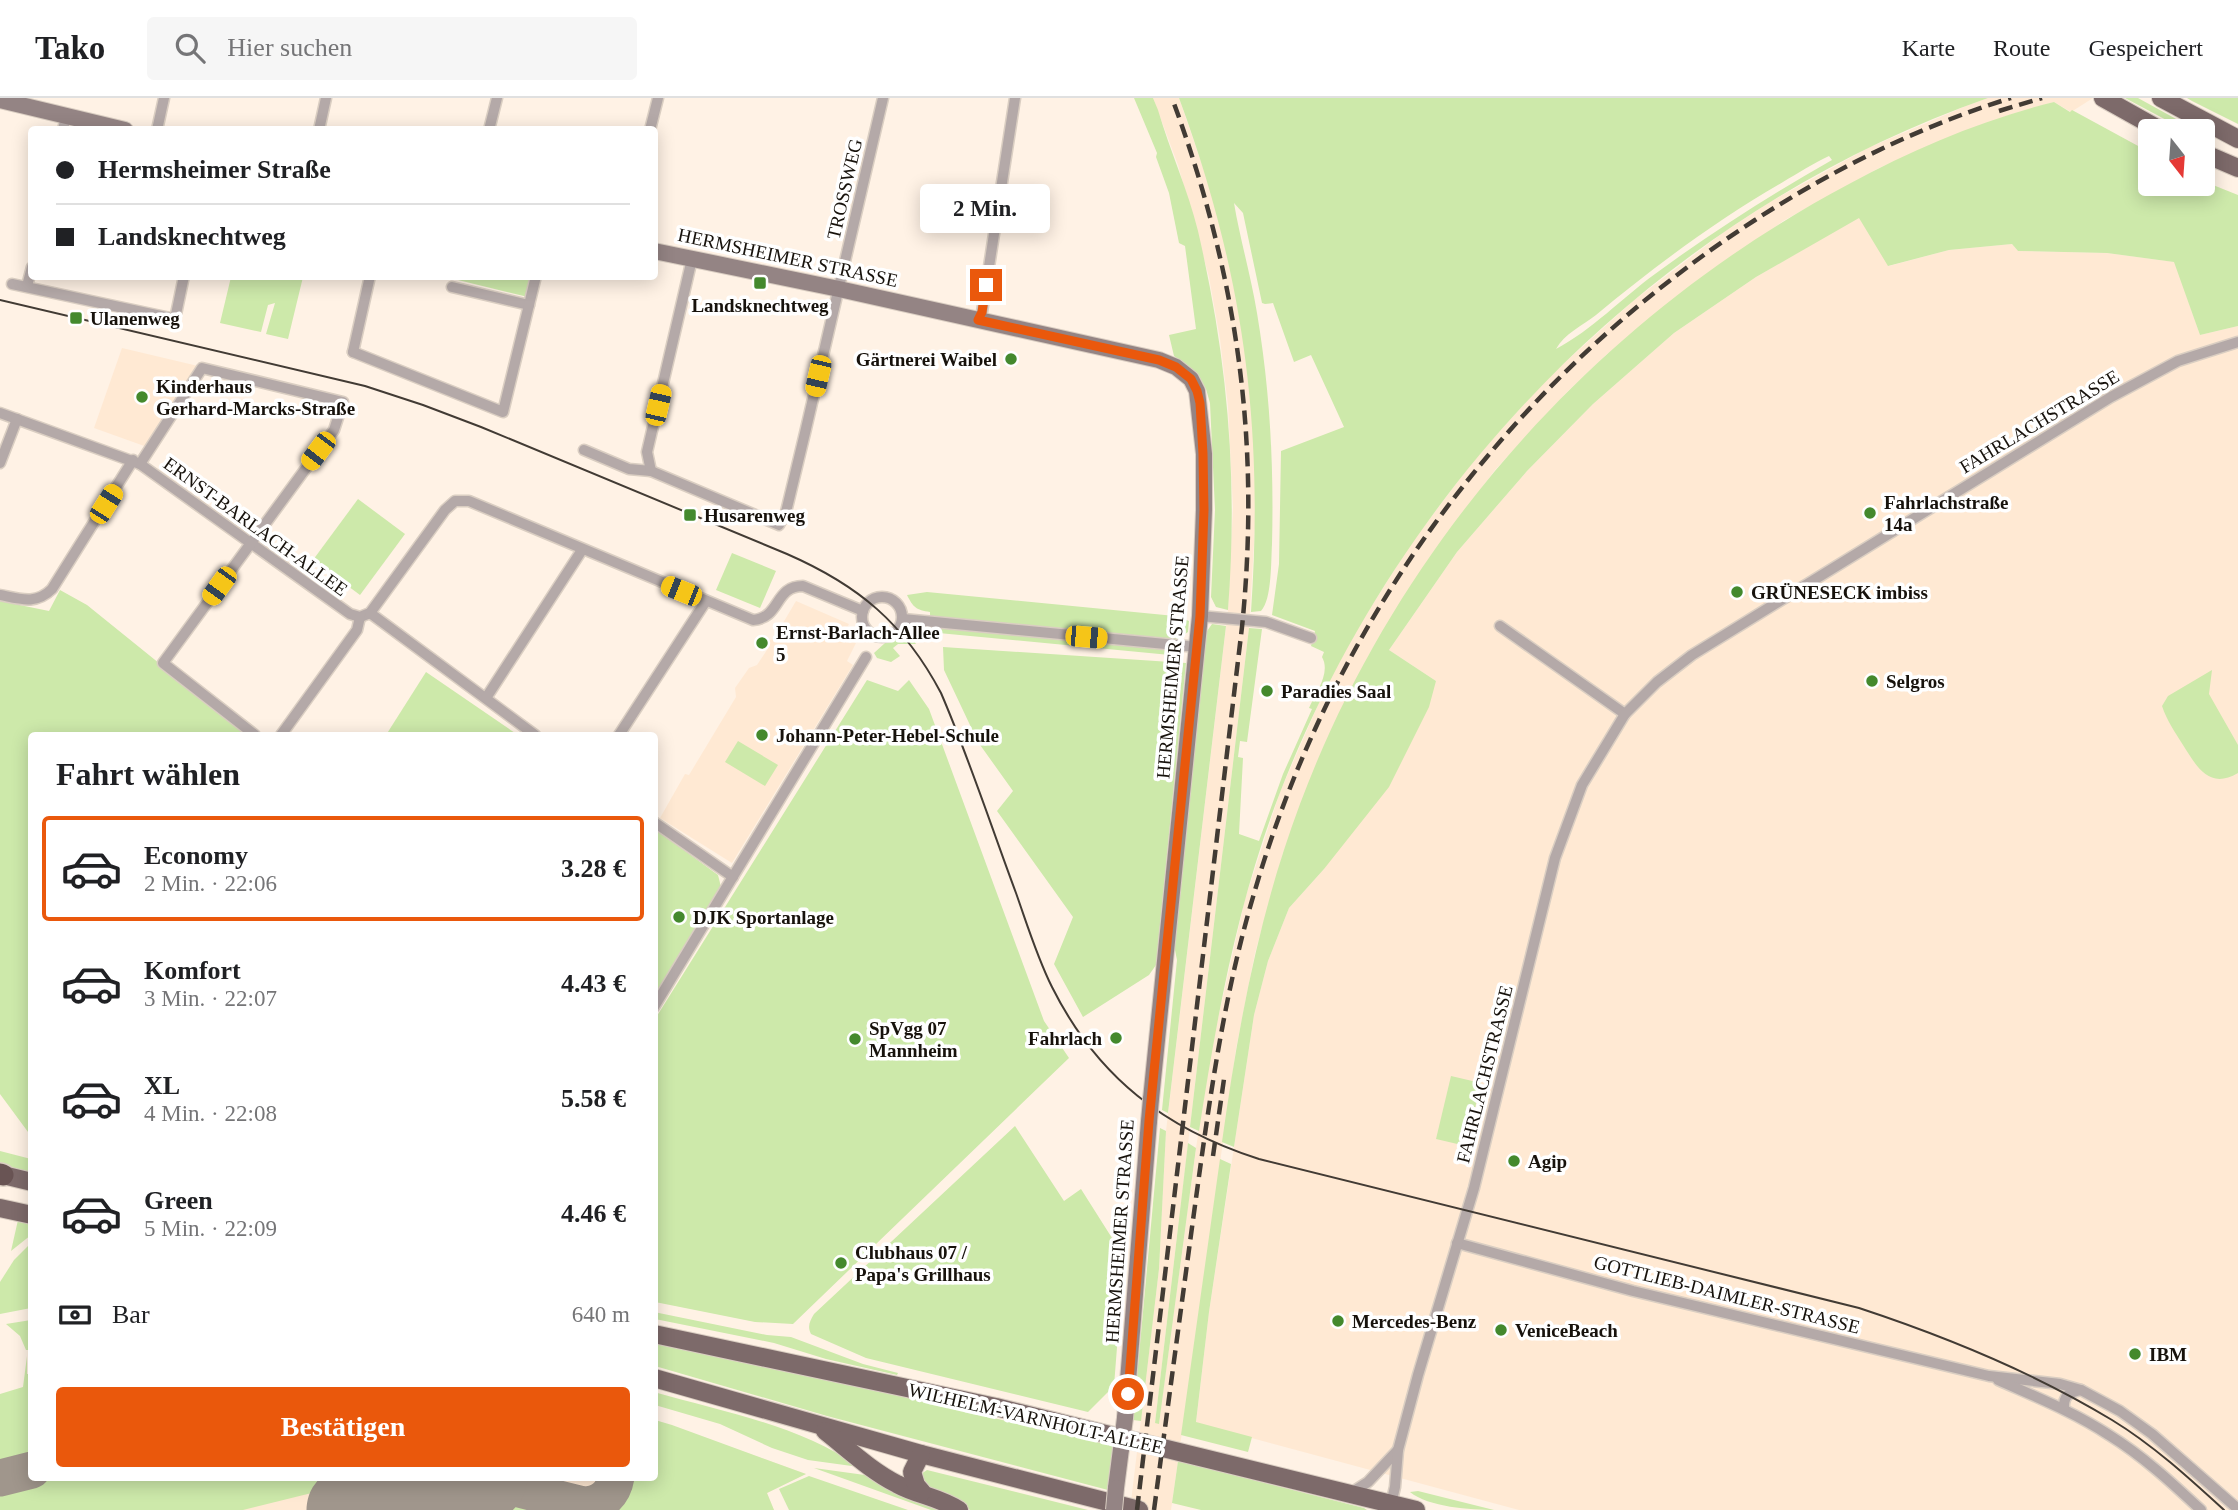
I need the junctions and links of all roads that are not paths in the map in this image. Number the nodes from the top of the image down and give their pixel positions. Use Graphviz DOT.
graph roads {
  1 [pos="164,98"];
  2 [pos="326,98"];
  3 [pos="497,98"];
  4 [pos="658,98"];
  5 [pos="883,98"];
  6 [pos="1015,98"];
  7 [pos="2103,98"];
  8 [pos="2161,98"];
  9 [pos="7,100"];
  10 [pos="2141,119"];
  11 [pos="64,123"];
  12 [pos="90,126"];
  13 [pos="158,126"];
  14 [pos="320,126"];
  15 [pos="490,126"];
  16 [pos="651,126"];
  17 [pos="2238,139"];
  18 [pos="2216,159"];
  19 [pos="2238,168"];
  20 [pos="658,252"];
  21 [pos="692,259"];
  22 [pos="29,280"];
  23 [pos="183,280"];
  24 [pos="369,280"];
  25 [pos="535,280"];
  26 [pos="12,284"];
  27 [pos="27,286"];
  28 [pos="452,287"];
  29 [pos="839,289"];
  30 [pos="529,305"];
  31 [pos="978,320"];
  32 [pos="2238,342"];
  33 [pos="0,413"];
  34 [pos="17,419"];
  35 [pos="584,450"];
  36 [pos="136,462"];
  37 [pos="0,463"];
  38 [pos="651,471"];
  39 [pos="250,542"];
  40 [pos="582,550"];
  41 [pos="0,595"];
  42 [pos="706,601"];
  43 [pos="863,611"];
  44 [pos="365,615"];
  45 [pos="1200,616"];
  46 [pos="902,619"];
  47 [pos="1500,626"];
  48 [pos="1311,638"];
  49 [pos="1197,647"];
  50 [pos="866,657"];
  51 [pos="486,698"];
  52 [pos="1625,714"];
  53 [pos="251,732"];
  54 [pos="283,732"];
  55 [pos="531,732"];
  56 [pos="621,732"];
  57 [pos="658,825"];
  58 [pos="733,877"];
  59 [pos="658,1000"];
  60 [pos="2,1175"];
  61 [pos="28,1181"];
  62 [pos="0,1208"];
  63 [pos="28,1215"];
  64 [pos="1457,1244"];
  65 [pos="658,1335"];
  66 [pos="1989,1376"];
  67 [pos="658,1379"];
  68 [pos="2081,1390"];
  69 [pos="2064,1409"];
  70 [pos="818,1425"];
  71 [pos="1398,1450"];
  72 [pos="921,1454"];
  73 [pos="922,1492"];
  74 [pos="1350,1494"];
  75 [pos="1389,1507"];
  76 [pos="2236,1509"];
  77 [pos="959,1510"];
  78 [pos="1114,1510"];
  79 [pos="1139,1510"];
  80 [pos="1416,1510"];
  81 [pos="2201,1510"];
  1 -- 13 [label="street"];
  2 -- 14 [label="street"];
  3 -- 15 [label="street"];
  4 -- 16 [label="street"];
  5 -- 29 [label="street, TROSSWEG"];
  6 -- 31 [label="street"];
  7 -- 10 [label="main road"];
  8 -- 17 [label="main road"];
  9 -- 11 [label="street"];
  11 -- 12 [label="street"];
  18 -- 19 [label="main road"];
  20 -- 21 [label="street, HERMSHEIMER STRASSE"];
  21 -- 29 [label="street, HERMSHEIMER STRASSE"];
  21 -- 38 [label="street"];
  22 -- 27 [label="street"];
  23 -- 27 [label="street"];
  24 -- 30 [label="street"];
  25 -- 30 [label="street"];
  26 -- 27 [label="street"];
  28 -- 30 [label="street"];
  29 -- 31 [label="street, HERMSHEIMER STRASSE"];
  29 -- 38 [label="street"];
  31 -- 45 [label="street, HERMSHEIMER STRASSE"];
  32 -- 52 [label="street, FAHRLACHSTRASSE"];
  33 -- 34 [label="street, ERNST-BARLACH-ALLEE"];
  34 -- 36 [label="street, ERNST-BARLACH-ALLEE"];
  34 -- 37 [label="street"];
  35 -- 38 [label="street"];
  36 -- 39 [label="street, ERNST-BARLACH-ALLEE"];
  36 -- 39 [label="street"];
  36 -- 41 [label="street"];
  39 -- 44 [label="street, ERNST-BARLACH-ALLEE"];
  39 -- 53 [label="street"];
  40 -- 42 [label="street"];
  40 -- 44 [label="street"];
  40 -- 51 [label="street"];
  42 -- 43 [label="street"];
  42 -- 56 [label="street"];
  43 -- 46 [label="street"];
  43 -- 46 [label="street"];
  44 -- 51 [label="street, ERNST-BARLACH-ALLEE"];
  44 -- 54 [label="street"];
  45 -- 48 [label="street"];
  45 -- 49 [label="street, HERMSHEIMER STRASSE"];
  46 -- 49 [label="street"];
  47 -- 52 [label="street"];
  49 -- 78 [label="street, HERMSHEIMER STRASSE, bridge"];
  50 -- 58 [label="street"];
  51 -- 55 [label="street, ERNST-BARLACH-ALLEE"];
  52 -- 64 [label="street, FAHRLACHSTRASSE"];
  57 -- 58 [label="street"];
  58 -- 59 [label="street"];
  60 -- 61 [label="main road"];
  62 -- 63 [label="main road"];
  64 -- 66 [label="street, GOTTLIEB-DAIMLER-STRASSE"];
  64 -- 71 [label="street, FAHRLACHSTRASSE"];
  65 -- 74 [label="main road, WILHELM-VARNHOLT-ALLEE"];
  66 -- 68 [label="street, GOTTLIEB-DAIMLER-STRASSE"];
  66 -- 69 [label="street, GOTTLIEB-DAIMLER-STRASSE"];
  67 -- 70 [label="main road"];
  68 -- 69 [label="street"];
  68 -- 76 [label="street, GOTTLIEB-DAIMLER-STRASSE"];
  69 -- 81 [label="street, GOTTLIEB-DAIMLER-STRASSE"];
  70 -- 72 [label="main road"];
  70 -- 73 [label="main road"];
  71 -- 74 [label="street, FAHRLACHSTRASSE"];
  71 -- 75 [label="street, FAHRLACHSTRASSE"];
  72 -- 73 [label="main road"];
  72 -- 79 [label="main road"];
  73 -- 77 [label="main road"];
  74 -- 75 [label="main road, WILHELM-VARNHOLT-ALLEE"];
  75 -- 80 [label="main road, WILHELM-VARNHOLT-ALLEE"];
}
